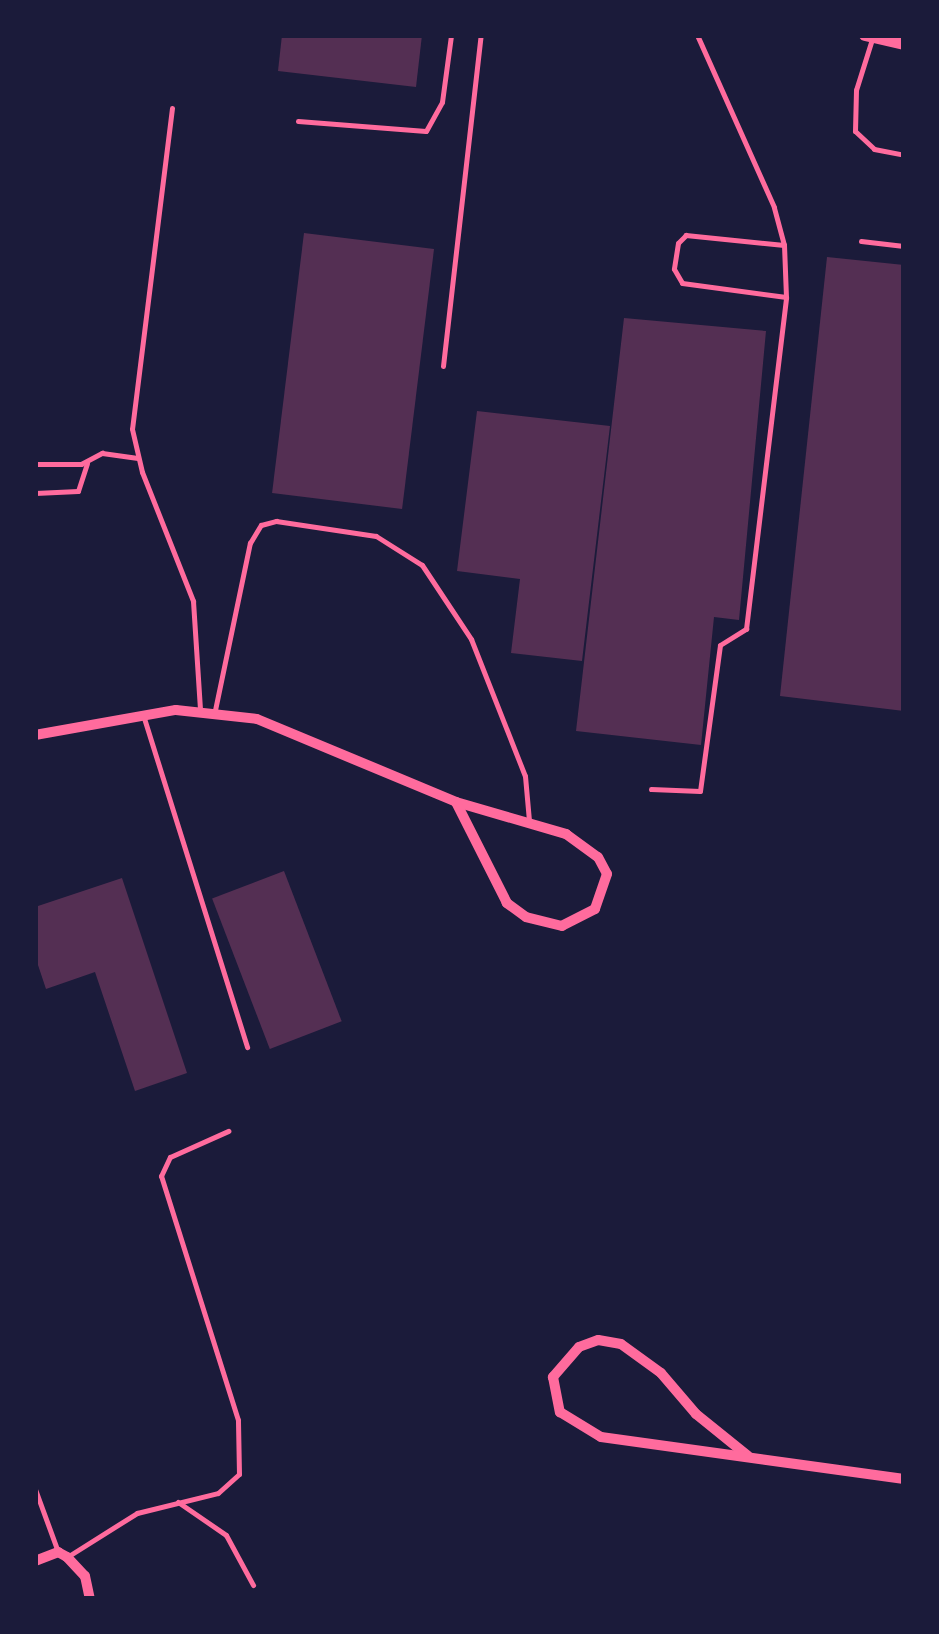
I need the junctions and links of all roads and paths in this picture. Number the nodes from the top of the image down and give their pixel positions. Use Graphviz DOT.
graph roads {
  1 [pos="451,35"];
  2 [pos="481,35"];
  3 [pos="697,35"];
  4 [pos="869,36"];
  5 [pos="904,44"];
  6 [pos="172,108"];
  7 [pos="298,121"];
  8 [pos="904,155"];
  9 [pos="861,241"];
  10 [pos="784,245"];
  11 [pos="904,246"];
  12 [pos="786,297"];
  13 [pos="443,366"];
  14 [pos="138,458"];
  15 [pos="87,463"];
  16 [pos="35,464"];
  17 [pos="35,493"];
  18 [pos="200,708"];
  19 [pos="215,710"];
  20 [pos="143,715"];
  21 [pos="35,736"];
  22 [pos="651,789"];
  23 [pos="456,802"];
  24 [pos="530,821"];
  25 [pos="247,1047"];
  26 [pos="228,1132"];
  27 [pos="748,1456"];
  28 [pos="904,1479"];
  29 [pos="35,1489"];
  30 [pos="178,1502"];
  31 [pos="63,1554"];
  32 [pos="35,1562"];
  33 [pos="253,1585"];
  34 [pos="90,1599"];
  1 -- 7 [label="lane"];
  2 -- 13 [label="lane"];
  3 -- 10 [label="lane"];
  4 -- 5 [label="street"];
  4 -- 8 [label="lane"];
  6 -- 14 [label="lane"];
  9 -- 11 [label="lane"];
  10 -- 12 [label="lane"];
  10 -- 12 [label="lane"];
  12 -- 22 [label="lane"];
  14 -- 15 [label="lane"];
  14 -- 18 [label="lane"];
  15 -- 16 [label="lane"];
  15 -- 17 [label="lane"];
  18 -- 19 [label="street"];
  18 -- 20 [label="street"];
  19 -- 23 [label="street"];
  19 -- 24 [label="lane"];
  20 -- 21 [label="street"];
  20 -- 25 [label="lane"];
  23 -- 24 [label="street"];
  23 -- 24 [label="street"];
  26 -- 30 [label="lane"];
  27 -- 27 [label="street"];
  27 -- 28 [label="street"];
  29 -- 31 [label="lane"];
  30 -- 31 [label="lane"];
  30 -- 33 [label="lane"];
  31 -- 32 [label="street"];
  31 -- 34 [label="street"];
}
